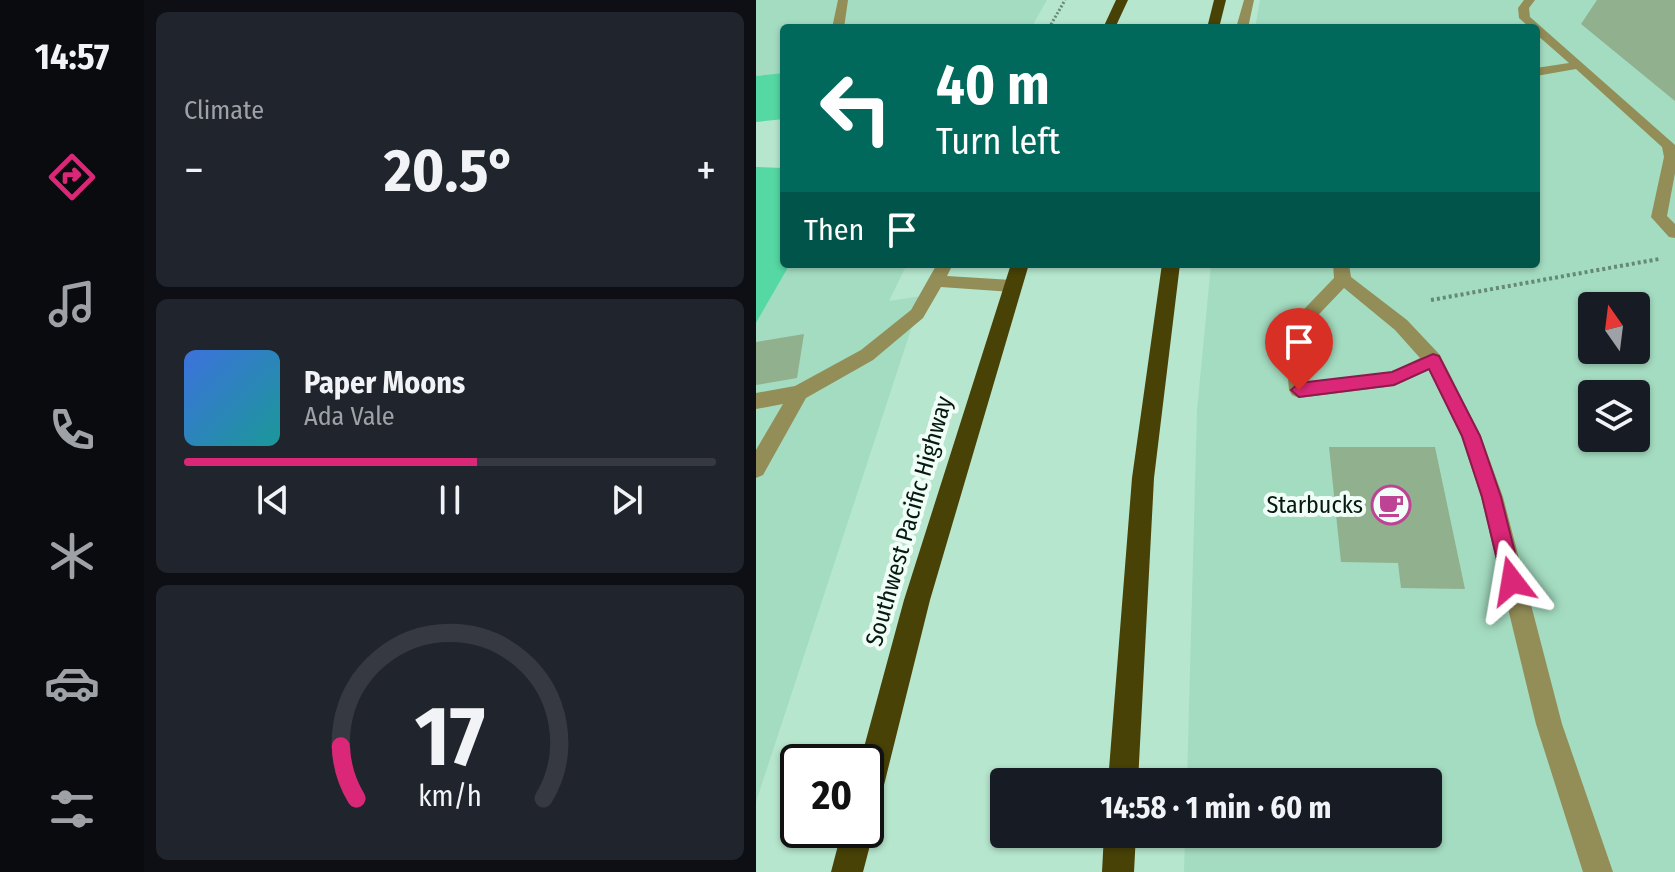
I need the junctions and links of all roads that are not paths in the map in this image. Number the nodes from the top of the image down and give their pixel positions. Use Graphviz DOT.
graph roads {
  1 [pos="843,0"];
  2 [pos="1122,0"];
  3 [pos="1220,0"];
  4 [pos="1249,0"];
  5 [pos="1530,0"];
  6 [pos="839,24"];
  7 [pos="1111,24"];
  8 [pos="1214,24"];
  9 [pos="1243,24"];
  10 [pos="1532,24"];
  11 [pos="1540,31"];
  12 [pos="1580,65"];
  13 [pos="1540,71"];
  14 [pos="1675,233"];
  15 [pos="1170,268"];
  16 [pos="1342,271"];
  17 [pos="942,272"];
  18 [pos="1016,275"];
  19 [pos="1433,360"];
  20 [pos="799,393"];
  21 [pos="756,401"];
  22 [pos="756,469"];
  23 [pos="880,744"];
  24 [pos="1124,768"];
  25 [pos="853,848"];
  26 [pos="1119,848"];
  27 [pos="847,872"];
  28 [pos="1118,872"];
  29 [pos="1598,872"];
  1 -- 6 [label="lane"];
  2 -- 7 [label="highway"];
  3 -- 8 [label="highway"];
  4 -- 9 [label="lane"];
  5 -- 10 [label="lane"];
  11 -- 12 [label="lane"];
  12 -- 13 [label="lane"];
  12 -- 14 [label="lane"];
  15 -- 24 [label="highway"];
  16 -- 19 [label="lane"];
  16 -- 19 [label="lane"];
  17 -- 18 [label="lane"];
  17 -- 20 [label="lane"];
  18 -- 23 [label="highway, Southwest Pacific Highway"];
  19 -- 29 [label="lane"];
  20 -- 21 [label="lane"];
  20 -- 22 [label="lane"];
  25 -- 27 [label="highway"];
  26 -- 28 [label="highway"];
}
